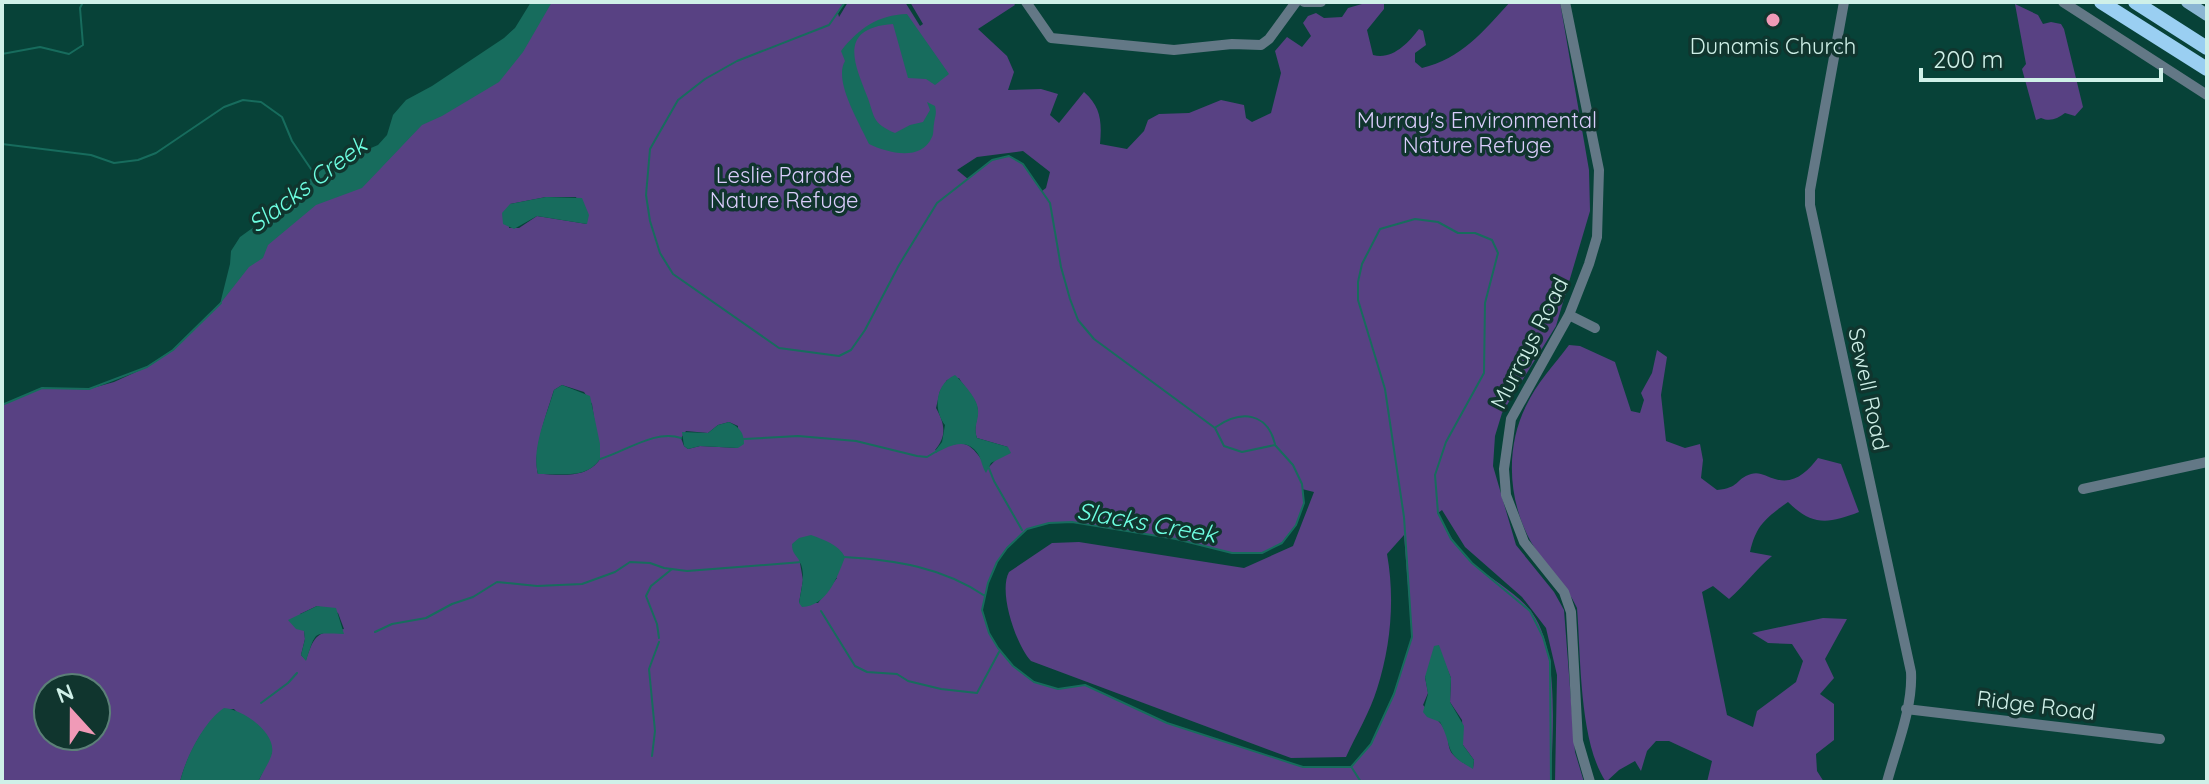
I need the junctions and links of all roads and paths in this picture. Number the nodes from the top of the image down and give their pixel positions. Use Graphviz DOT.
graph roads {
  1 [pos="1026,2"];
  2 [pos="1296,2"];
  3 [pos="1304,2"];
  4 [pos="1321,2"];
  5 [pos="1565,2"];
  6 [pos="1844,2"];
  7 [pos="2063,2"];
  8 [pos="2101,2"];
  9 [pos="2135,2"];
  10 [pos="2187,2"];
  11 [pos="2207,15"];
  12 [pos="2207,48"];
  13 [pos="2207,69"];
  14 [pos="2207,95"];
  15 [pos="1569,315"];
  16 [pos="1595,328"];
  17 [pos="2207,462"];
  18 [pos="2083,489"];
  19 [pos="1906,709"];
  20 [pos="2160,739"];
  21 [pos="1590,782"];
  22 [pos="1887,782"];
  1 -- 2 [label="street"];
  3 -- 4 [label="street"];
  5 -- 15 [label="street, Murrays Road"];
  6 -- 19 [label="street, Sewell Road"];
  7 -- 14 [label="street"];
  8 -- 13 [label="highway"];
  9 -- 12 [label="highway"];
  10 -- 11 [label="main road"];
  15 -- 16 [label="street"];
  15 -- 21 [label="street, Murrays Road"];
  17 -- 18 [label="street"];
  19 -- 20 [label="street, Ridge Road"];
  19 -- 22 [label="street, Sewell Road"];
}
